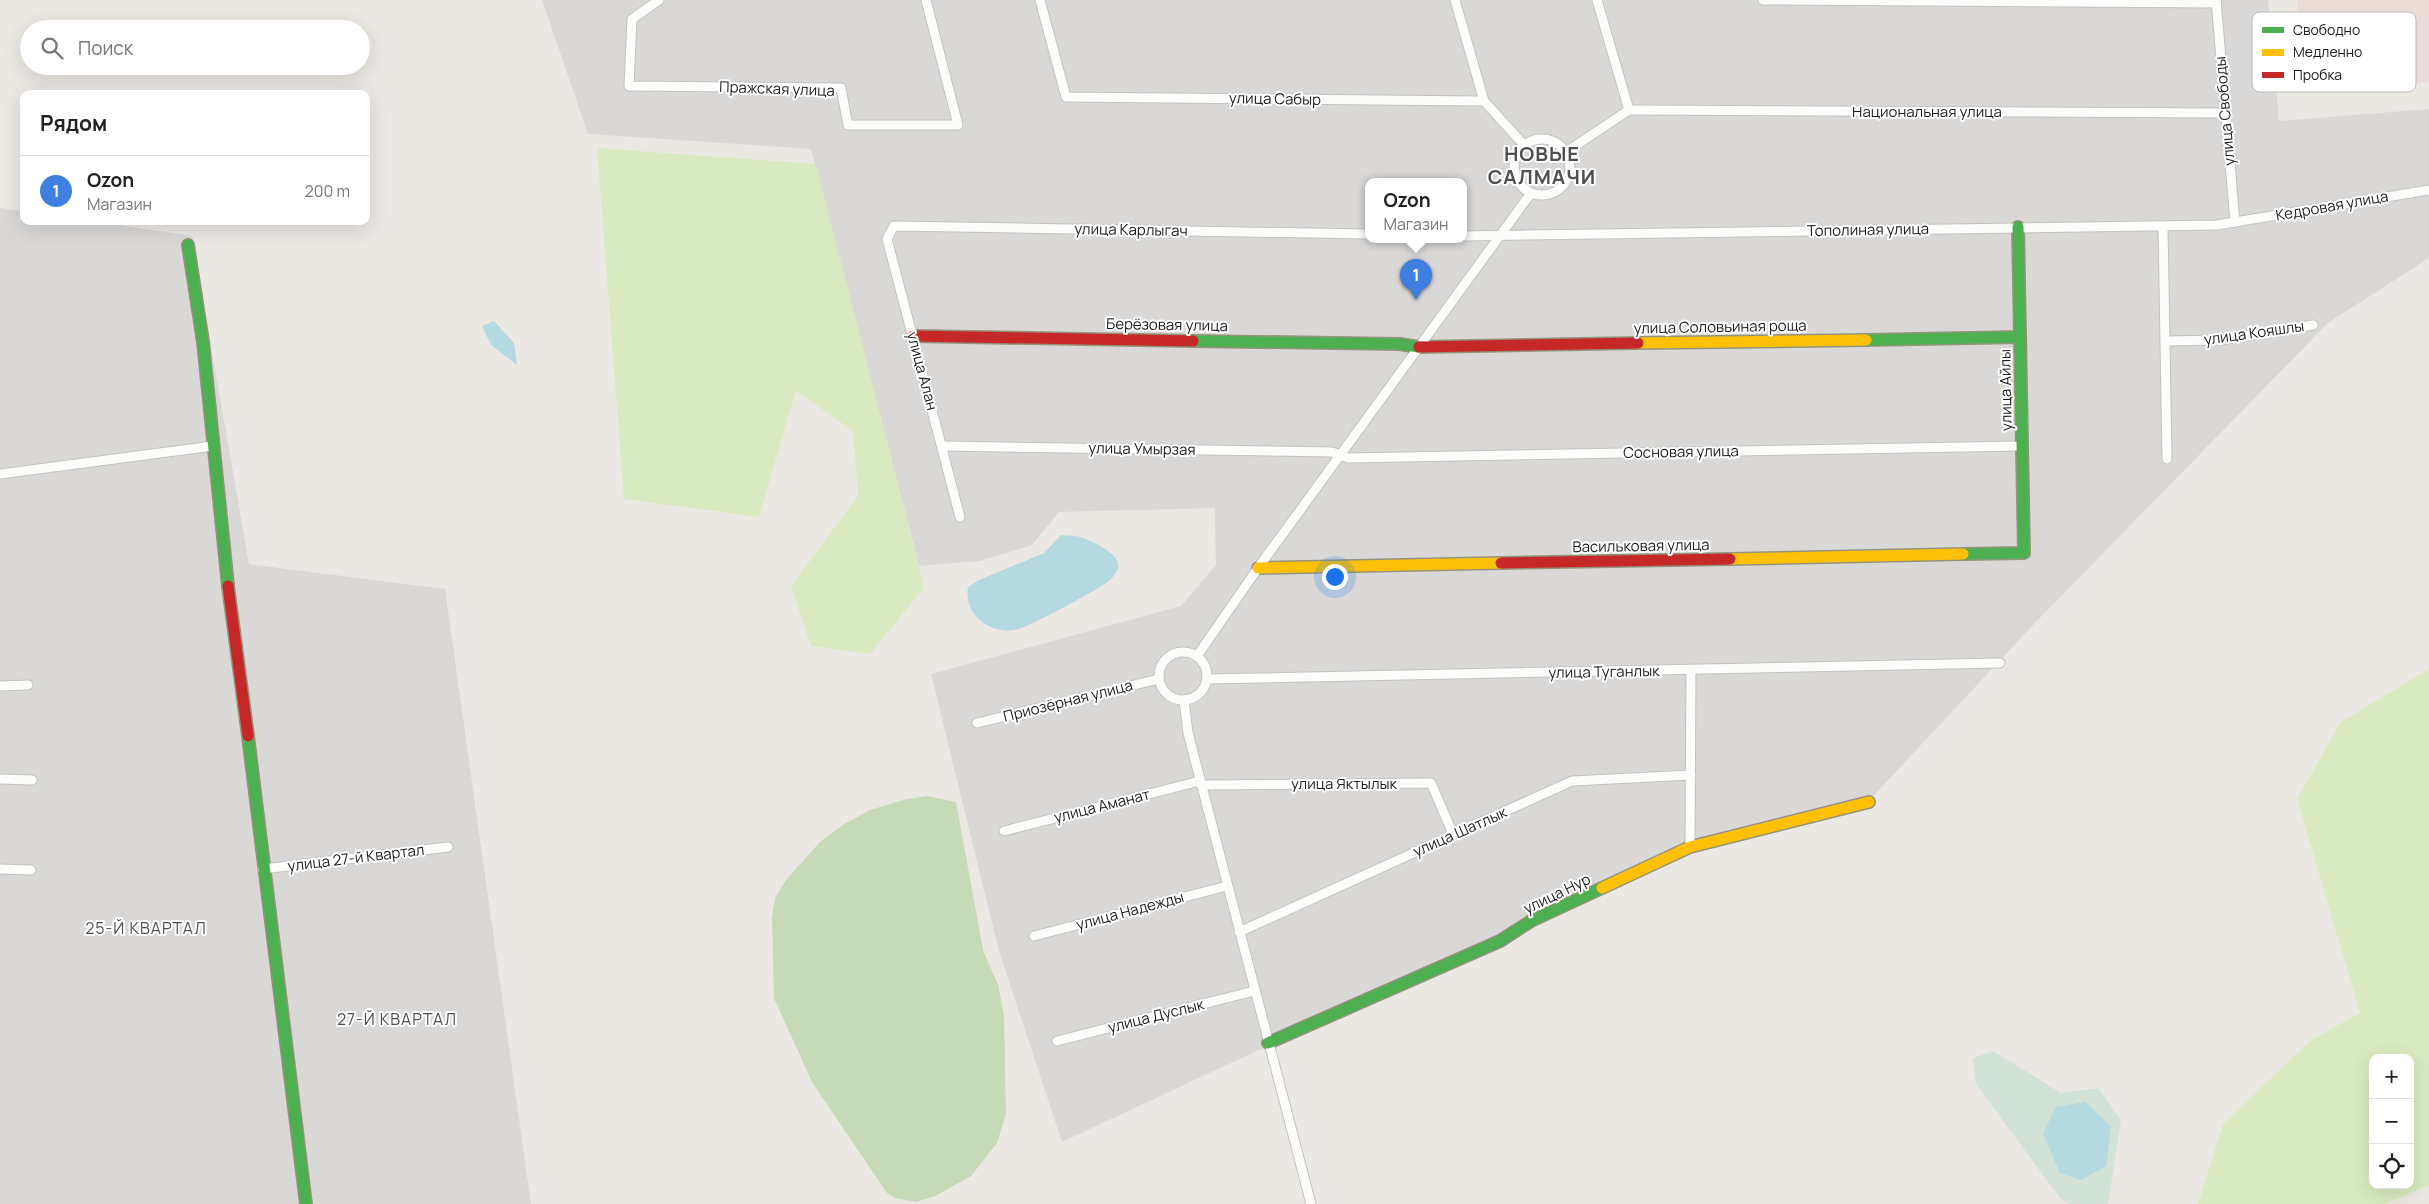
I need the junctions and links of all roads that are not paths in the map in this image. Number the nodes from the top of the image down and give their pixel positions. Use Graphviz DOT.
graph roads {
  1 [pos="659,0"];
  2 [pos="926,0"];
  3 [pos="1040,0"];
  4 [pos="1455,0"];
  5 [pos="1597,0"];
  6 [pos="1762,0"];
  7 [pos="2216,2"];
  8 [pos="1484,101"];
  9 [pos="1629,110"];
  10 [pos="2226,113"];
  11 [pos="1524,145"];
  12 [pos="1566,152"];
  13 [pos="2429,190"];
  14 [pos="1531,193"];
  15 [pos="2235,222"];
  16 [pos="894,226"];
  17 [pos="2163,226"];
  18 [pos="2018,227"];
  19 [pos="1365,234"];
  20 [pos="1467,236"];
  21 [pos="1500,237"];
  22 [pos="188,245"];
  23 [pos="2313,325"];
  24 [pos="913,336"];
  25 [pos="2020,337"];
  26 [pos="2165,341"];
  27 [pos="1419,347"];
  28 [pos="213,446"];
  29 [pos="942,446"];
  30 [pos="2022,446"];
  31 [pos="1340,455"];
  32 [pos="2167,459"];
  33 [pos="0,474"];
  34 [pos="960,517"];
  35 [pos="2024,553"];
  36 [pos="1258,568"];
  37 [pos="1197,656"];
  38 [pos="2000,663"];
  39 [pos="1691,670"];
  40 [pos="1160,679"];
  41 [pos="1207,679"];
  42 [pos="28,685"];
  43 [pos="0,686"];
  44 [pos="1184,700"];
  45 [pos="977,723"];
  46 [pos="1690,776"];
  47 [pos="0,779"];
  48 [pos="32,780"];
  49 [pos="1200,783"];
  50 [pos="1869,802"];
  51 [pos="1004,831"];
  52 [pos="1453,834"];
  53 [pos="448,847"];
  54 [pos="1690,847"];
  55 [pos="0,868"];
  56 [pos="263,869"];
  57 [pos="31,870"];
  58 [pos="1227,886"];
  59 [pos="1239,932"];
  60 [pos="1034,936"];
  61 [pos="1254,991"];
  62 [pos="1057,1041"];
  63 [pos="1268,1043"];
  64 [pos="306,1204"];
  65 [pos="1311,1204"];
  1 -- 2 [label="street, Пражская улица"];
  3 -- 8 [label="street, улица Сабыр"];
  4 -- 8 [label="street"];
  5 -- 9 [label="street"];
  6 -- 7 [label="street"];
  7 -- 10 [label="street, улица Свободы"];
  8 -- 11 [label="street"];
  9 -- 10 [label="street, Национальная улица"];
  9 -- 12 [label="street"];
  10 -- 15 [label="street, улица Свободы"];
  11 -- 12 [label="street"];
  11 -- 14 [label="street"];
  12 -- 14 [label="street"];
  13 -- 15 [label="street, Кедровая улица"];
  14 -- 21 [label="street"];
  15 -- 17 [label="street, Тополиная улица"];
  16 -- 19 [label="street, улица Карлыгач"];
  16 -- 24 [label="street, улица Алан"];
  17 -- 18 [label="street, Тополиная улица"];
  17 -- 26 [label="street"];
  18 -- 21 [label="street, Тополиная улица"];
  18 -- 25 [label="street, улица Айлы"];
  20 -- 21 [label="street"];
  21 -- 27 [label="street"];
  22 -- 28 [label="street"];
  23 -- 26 [label="street, улица Кояшлы"];
  24 -- 27 [label="street, Берёзовая улица"];
  24 -- 29 [label="street, улица Алан"];
  25 -- 27 [label="street, улица Соловьиная роща"];
  25 -- 30 [label="street, улица Айлы"];
  26 -- 32 [label="street"];
  27 -- 31 [label="street"];
  28 -- 33 [label="street"];
  28 -- 56 [label="street"];
  29 -- 31 [label="street, улица Умырзая"];
  29 -- 34 [label="street, улица Алан"];
  30 -- 31 [label="street, Сосновая улица"];
  30 -- 35 [label="street, улица Айлы"];
  31 -- 36 [label="street"];
  35 -- 36 [label="street, Васильковая улица"];
  36 -- 37 [label="street"];
  37 -- 40 [label="street"];
  37 -- 41 [label="street"];
  38 -- 39 [label="street, улица Туганлык"];
  39 -- 41 [label="street, улица Туганлык"];
  39 -- 46 [label="street"];
  40 -- 44 [label="street"];
  40 -- 45 [label="street, Приозёрная улица"];
  41 -- 44 [label="street"];
  42 -- 43 [label="street"];
  44 -- 49 [label="street"];
  46 -- 52 [label="street, улица Шатлык"];
  46 -- 54 [label="street"];
  47 -- 48 [label="street"];
  49 -- 51 [label="street, улица Аманат"];
  49 -- 52 [label="street, улица Яктылык"];
  49 -- 58 [label="street"];
  50 -- 54 [label="street, улица Нур"];
  52 -- 59 [label="street, улица Шатлык"];
  53 -- 56 [label="street, улица 27-й Квартал"];
  54 -- 63 [label="street, улица Нур"];
  55 -- 57 [label="street"];
  56 -- 64 [label="street"];
  58 -- 59 [label="street"];
  58 -- 60 [label="street, улица Надежды"];
  59 -- 61 [label="street"];
  61 -- 62 [label="street, улица Дуслык"];
  61 -- 63 [label="street"];
  63 -- 65 [label="street"];
}
